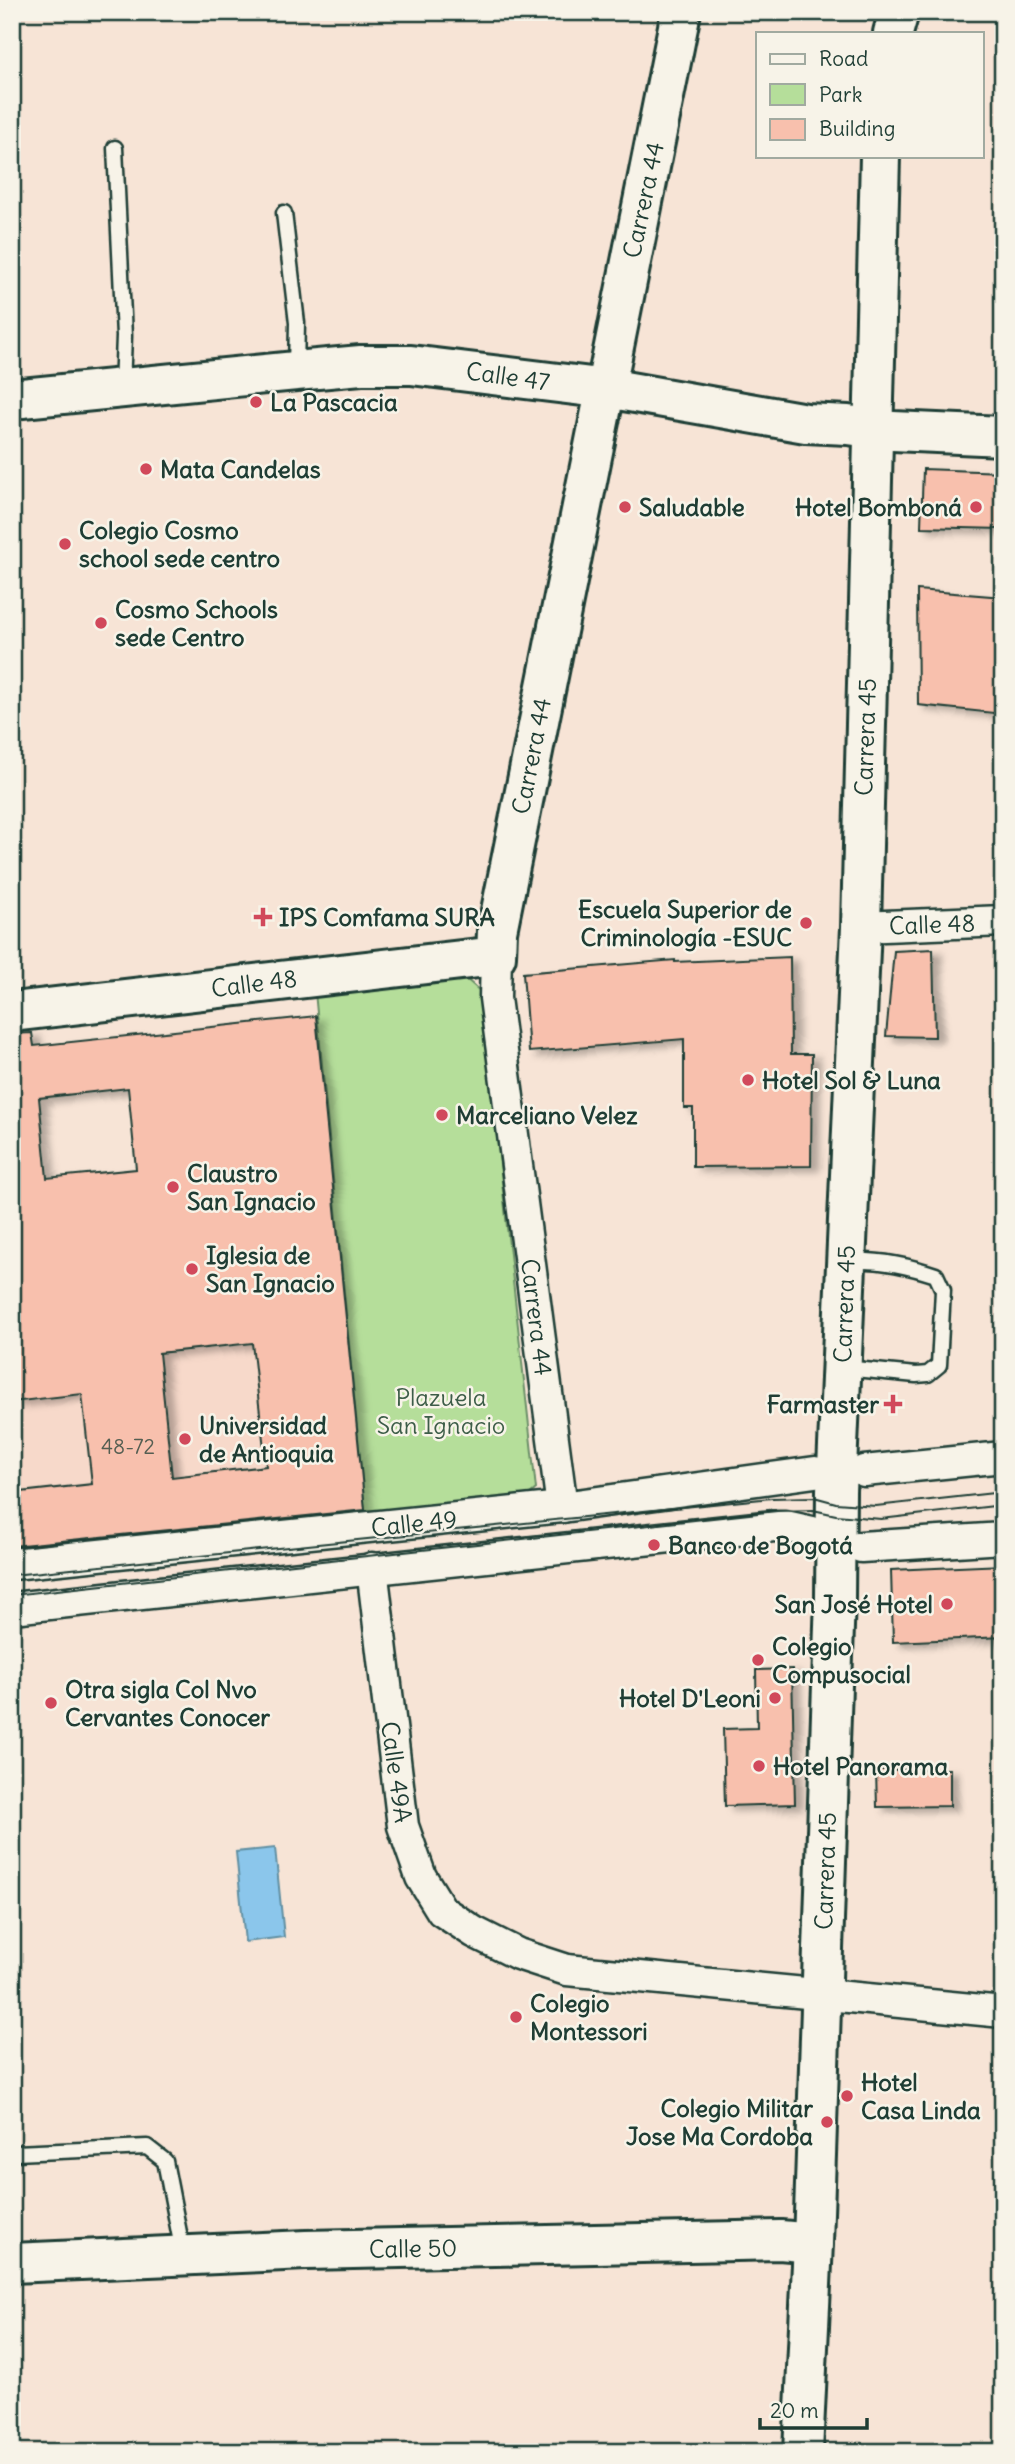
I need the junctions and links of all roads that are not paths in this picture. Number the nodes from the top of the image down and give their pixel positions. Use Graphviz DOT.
graph roads {
  1 [pos="681,12"];
  2 [pos="884,12"];
  3 [pos="899,12"];
  4 [pos="883,32"];
  5 [pos="893,32"];
  6 [pos="115,148"];
  7 [pos="880,158"];
  8 [pos="284,213"];
  9 [pos="296,371"];
  10 [pos="122,389"];
  11 [pos="605,390"];
  12 [pos="12,399"];
  13 [pos="873,429"];
  14 [pos="1003,436"];
  15 [pos="1003,921"];
  16 [pos="860,927"];
  17 [pos="496,956"];
  18 [pos="12,1012"];
  19 [pos="846,1261"];
  20 [pos="842,1368"];
  21 [pos="1003,1457"];
  22 [pos="864,1471"];
  23 [pos="815,1472"];
  24 [pos="562,1507"];
  25 [pos="812,1532"];
  26 [pos="1003,1538"];
  27 [pos="861,1547"];
  28 [pos="12,1564"];
  29 [pos="372,1568"];
  30 [pos="12,1608"];
  31 [pos="821,1994"];
  32 [pos="1003,2012"];
  33 [pos="16,2154"];
  34 [pos="813,2243"];
  35 [pos="184,2254"];
  36 [pos="12,2263"];
  37 [pos="803,2452"];
  1 -- 11 [label="street, Carrera 44"];
  2 -- 4 [label="street"];
  3 -- 5 [label="street"];
  6 -- 10 [label="lane"];
  7 -- 13 [label="street, Carrera 45"];
  8 -- 9 [label="lane"];
  9 -- 10 [label="street, Calle 47"];
  9 -- 11 [label="street, Calle 47"];
  10 -- 12 [label="street, Calle 47"];
  11 -- 13 [label="street, Calle 47"];
  11 -- 17 [label="street, Carrera 44"];
  13 -- 14 [label="street, Calle 47"];
  13 -- 16 [label="street, Carrera 45"];
  15 -- 16 [label="street, Calle 48"];
  16 -- 19 [label="street, Carrera 45"];
  17 -- 18 [label="street, Calle 48"];
  17 -- 24 [label="street, Carrera 44"];
  19 -- 20 [label="street, Carrera 45"];
  19 -- 20 [label="lane"];
  20 -- 31 [label="street, Carrera 45"];
  21 -- 22 [label="street"];
  23 -- 24 [label="street, Calle 49"];
  24 -- 28 [label="street, Calle 49"];
  25 -- 29 [label="street, Calle 49"];
  26 -- 27 [label="street"];
  29 -- 30 [label="street, Calle 49"];
  29 -- 31 [label="street, Calle 49A"];
  31 -- 32 [label="street"];
  31 -- 34 [label="street, Carrera 45"];
  33 -- 35 [label="lane"];
  34 -- 35 [label="street, Calle 50"];
  34 -- 37 [label="street, Carrera 45"];
  35 -- 36 [label="street, Calle 50"];
}
